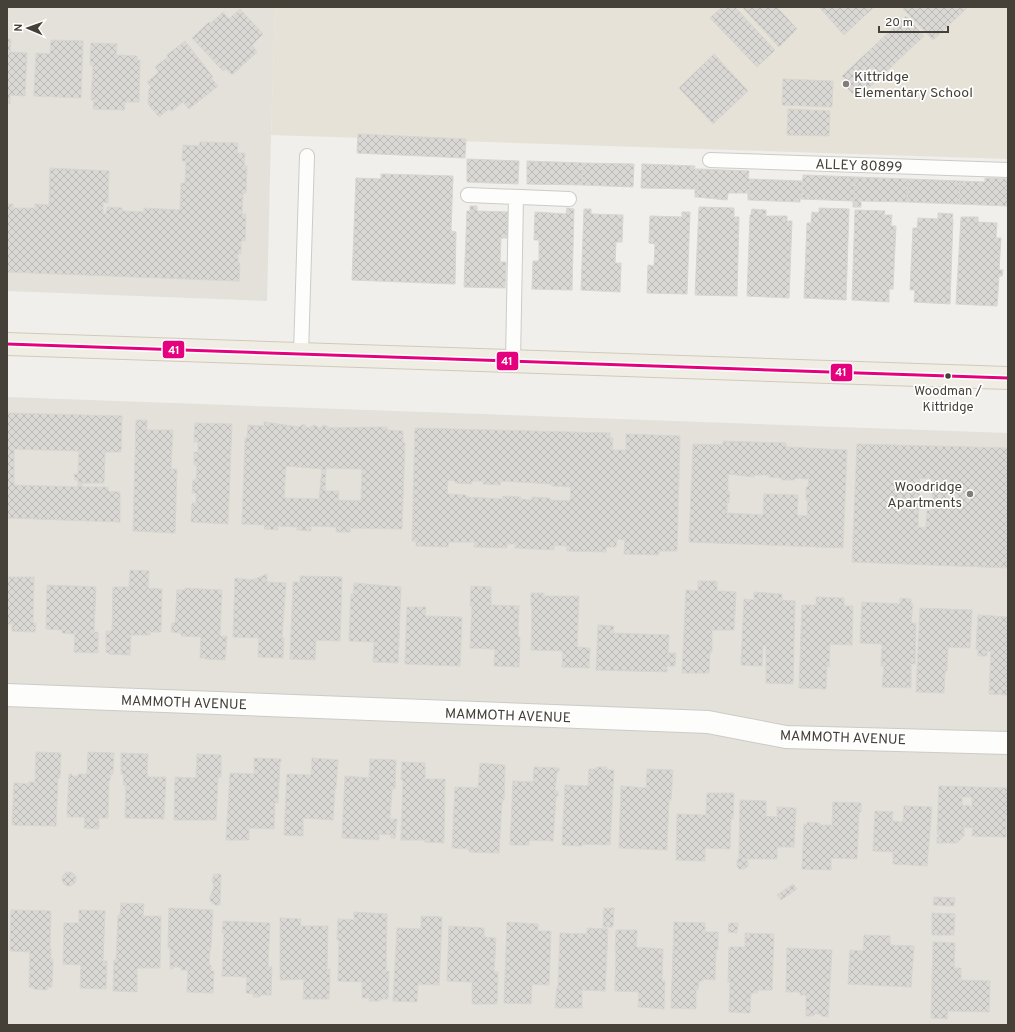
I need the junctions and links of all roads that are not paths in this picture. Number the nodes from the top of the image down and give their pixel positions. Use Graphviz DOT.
graph roads {
  1 [pos="306,156"];
  2 [pos="710,160"];
  3 [pos="1008,170"];
  4 [pos="468,194"];
  5 [pos="516,197"];
  6 [pos="569,199"];
  7 [pos="7,344"];
  8 [pos="301,354"];
  9 [pos="514,361"];
  10 [pos="1008,378"];
  11 [pos="7,695"];
  12 [pos="1008,743"];
  1 -- 8 [label="lane"];
  2 -- 3 [label="lane, ALLEY 80899"];
  4 -- 5 [label="lane"];
  5 -- 6 [label="lane"];
  5 -- 9 [label="lane"];
  7 -- 8 [label="main road"];
  8 -- 9 [label="main road"];
  9 -- 10 [label="main road"];
  11 -- 12 [label="street, MAMMOTH AVENUE"];
}
